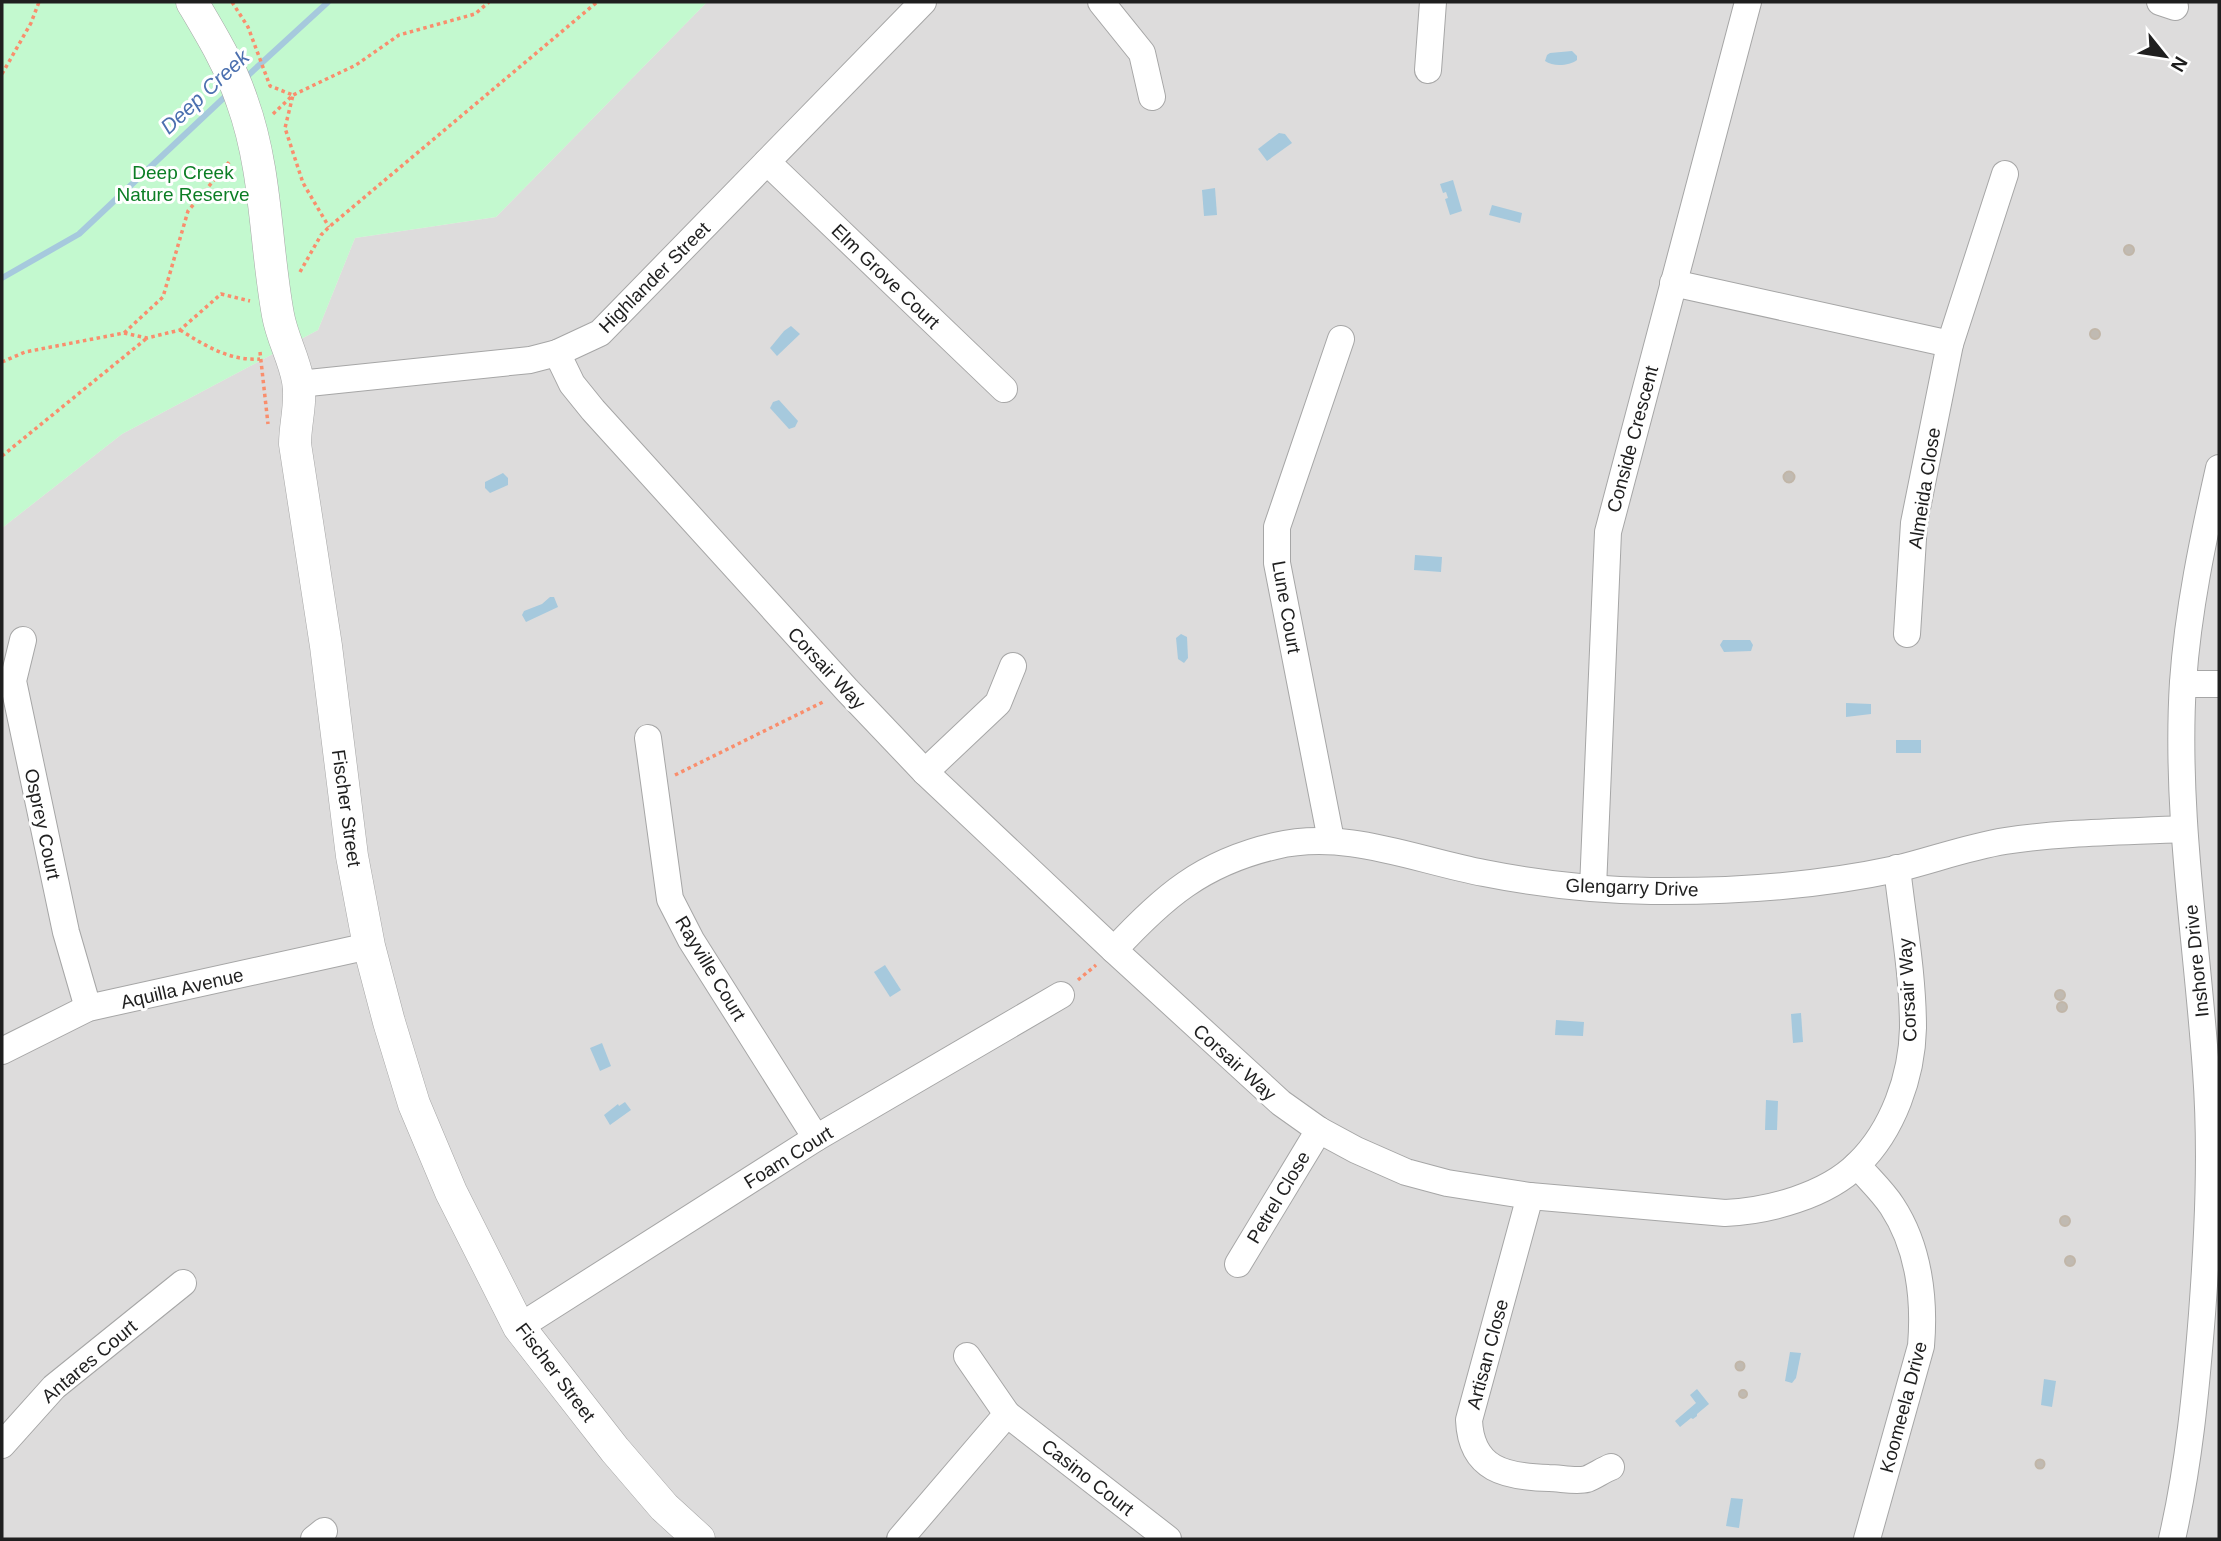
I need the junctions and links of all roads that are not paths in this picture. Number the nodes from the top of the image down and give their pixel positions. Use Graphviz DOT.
graph roads {
  1 [pos="192,2"];
  2 [pos="923,2"];
  3 [pos="1101,2"];
  4 [pos="1433,2"];
  5 [pos="1748,2"];
  6 [pos="1428,70"];
  7 [pos="1152,96"];
  8 [pos="767,162"];
  9 [pos="2005,174"];
  10 [pos="1674,283"];
  11 [pos="1341,339"];
  12 [pos="1950,344"];
  13 [pos="557,354"];
  14 [pos="299,384"];
  15 [pos="1004,389"];
  16 [pos="2219,468"];
  17 [pos="1907,634"];
  18 [pos="23,640"];
  19 [pos="1013,666"];
  20 [pos="2183,684"];
  21 [pos="2219,684"];
  22 [pos="648,738"];
  23 [pos="925,772"];
  24 [pos="2184,829"];
  25 [pos="1331,840"];
  26 [pos="1897,868"];
  27 [pos="1593,888"];
  28 [pos="369,946"];
  29 [pos="2207,948"];
  30 [pos="1114,950"];
  31 [pos="1060,995"];
  32 [pos="88,1008"];
  33 [pos="2,1051"];
  34 [pos="1319,1130"];
  35 [pos="817,1138"];
  36 [pos="1857,1165"];
  37 [pos="2214,1191"];
  38 [pos="1530,1196"];
  39 [pos="1238,1264"];
  40 [pos="183,1283"];
  41 [pos="519,1326"];
  42 [pos="967,1356"];
  43 [pos="1007,1414"];
  44 [pos="2207,1415"];
  45 [pos="2,1445"];
  46 [pos="1611,1467"];
  47 [pos="699,1539"];
  48 [pos="901,1539"];
  49 [pos="1168,1539"];
  50 [pos="1867,1539"];
  51 [pos="2172,1539"];
  1 -- 14 [label="street, Fischer Street"];
  2 -- 8 [label="street, Highlander Street"];
  3 -- 7 [label="street"];
  4 -- 6 [label="street"];
  5 -- 10 [label="street, Conside Crescent"];
  8 -- 13 [label="street, Highlander Street"];
  8 -- 15 [label="street, Elm Grove Court"];
  9 -- 12 [label="street, Almeida Close"];
  10 -- 12 [label="street"];
  10 -- 27 [label="street, Conside Crescent"];
  11 -- 25 [label="street, Lune Court"];
  12 -- 17 [label="street, Almeida Close"];
  13 -- 14 [label="street, Highlander Street"];
  13 -- 23 [label="street, Corsair Way"];
  14 -- 28 [label="street, Fischer Street"];
  16 -- 20 [label="street, Inshore Drive"];
  18 -- 32 [label="street, Osprey Court"];
  19 -- 23 [label="street"];
  20 -- 21 [label="street"];
  20 -- 24 [label="street, Inshore Drive"];
  22 -- 35 [label="street, Rayville Court"];
  23 -- 30 [label="street, Corsair Way"];
  24 -- 26 [label="street, Glengarry Drive"];
  24 -- 29 [label="street, Inshore Drive"];
  25 -- 27 [label="street, Glengarry Drive"];
  25 -- 30 [label="street, Glengarry Drive"];
  26 -- 27 [label="street, Glengarry Drive"];
  26 -- 36 [label="street, Corsair Way"];
  28 -- 32 [label="street, Aquilla Avenue"];
  28 -- 41 [label="street, Fischer Street"];
  29 -- 37 [label="street, Inshore Drive"];
  30 -- 34 [label="street, Corsair Way"];
  31 -- 35 [label="street, Foam Court"];
  32 -- 33 [label="street, Aquilla Avenue"];
  34 -- 38 [label="street, Corsair Way"];
  34 -- 39 [label="street, Petrel Close"];
  35 -- 41 [label="street, Foam Court"];
  36 -- 38 [label="street, Corsair Way"];
  36 -- 50 [label="street, Koomeela Drive"];
  37 -- 44 [label="street, Inshore Drive"];
  38 -- 46 [label="street, Artisan Close"];
  40 -- 45 [label="street, Antares Court"];
  41 -- 47 [label="street, Fischer Street"];
  42 -- 43 [label="street, Casino Court"];
  43 -- 48 [label="street"];
  43 -- 49 [label="street, Casino Court"];
  44 -- 51 [label="street, Inshore Drive"];
}
